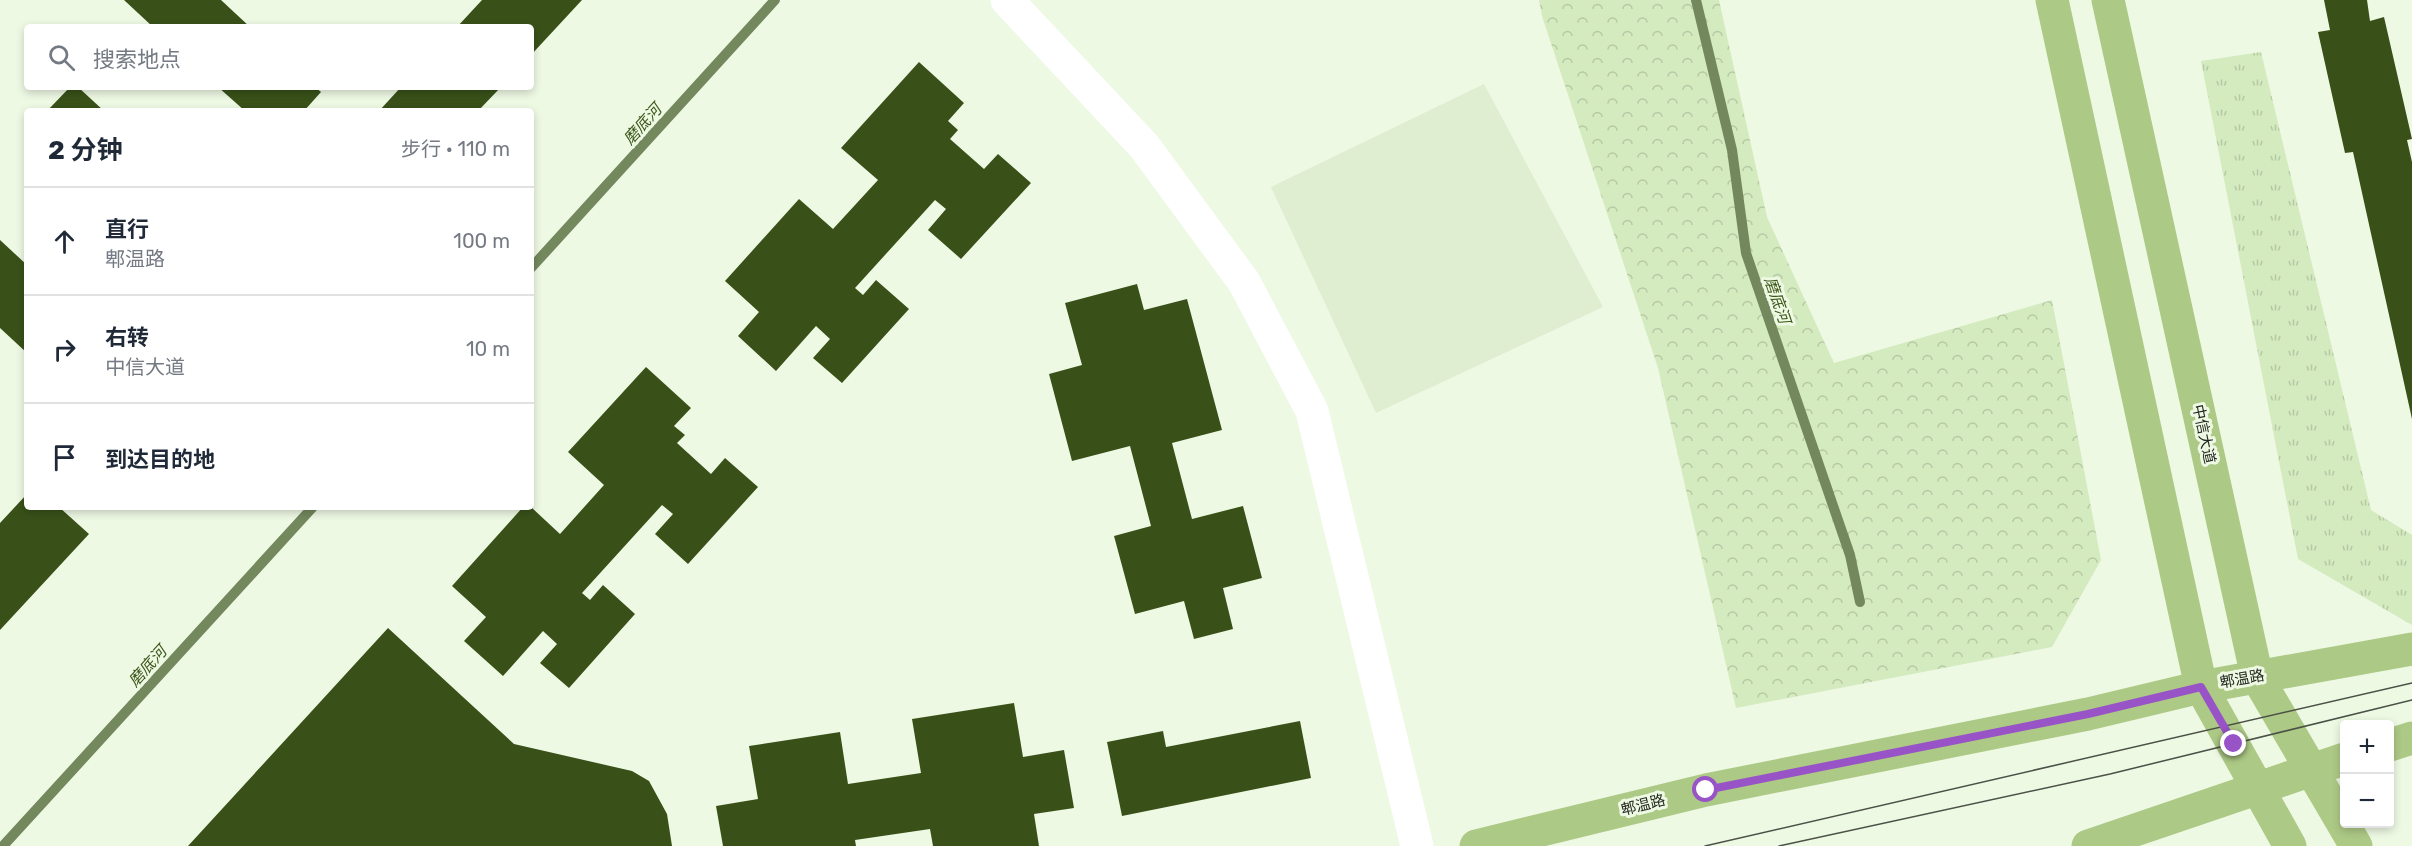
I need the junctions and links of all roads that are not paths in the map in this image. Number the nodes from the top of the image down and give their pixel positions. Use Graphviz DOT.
graph roads {
  1 [pos="1007,0"];
  2 [pos="2052,0"];
  3 [pos="2108,0"];
  4 [pos="2412,649"];
  5 [pos="2257,677"];
  6 [pos="2201,687"];
  7 [pos="2412,738"];
  8 [pos="2394,744"];
  9 [pos="2340,760"];
  10 [pos="2311,770"];
  11 [pos="2257,787"];
  12 [pos="1417,846"];
  13 [pos="1476,846"];
  14 [pos="2088,846"];
  15 [pos="2290,846"];
  16 [pos="2356,846"];
  1 -- 12 [label="street"];
  2 -- 6 [label="main road"];
  3 -- 5 [label="main road, 中信大道"];
  4 -- 5 [label="main road, 郫温路"];
  5 -- 6 [label="main road, 郫温路"];
  5 -- 10 [label="main road, 中信大道"];
  6 -- 11 [label="main road"];
  6 -- 13 [label="main road, 郫温路"];
  7 -- 8 [label="main road"];
  9 -- 10 [label="main road"];
  10 -- 11 [label="main road"];
  10 -- 16 [label="main road, 中信大道"];
  11 -- 14 [label="main road"];
  11 -- 15 [label="main road"];
}
